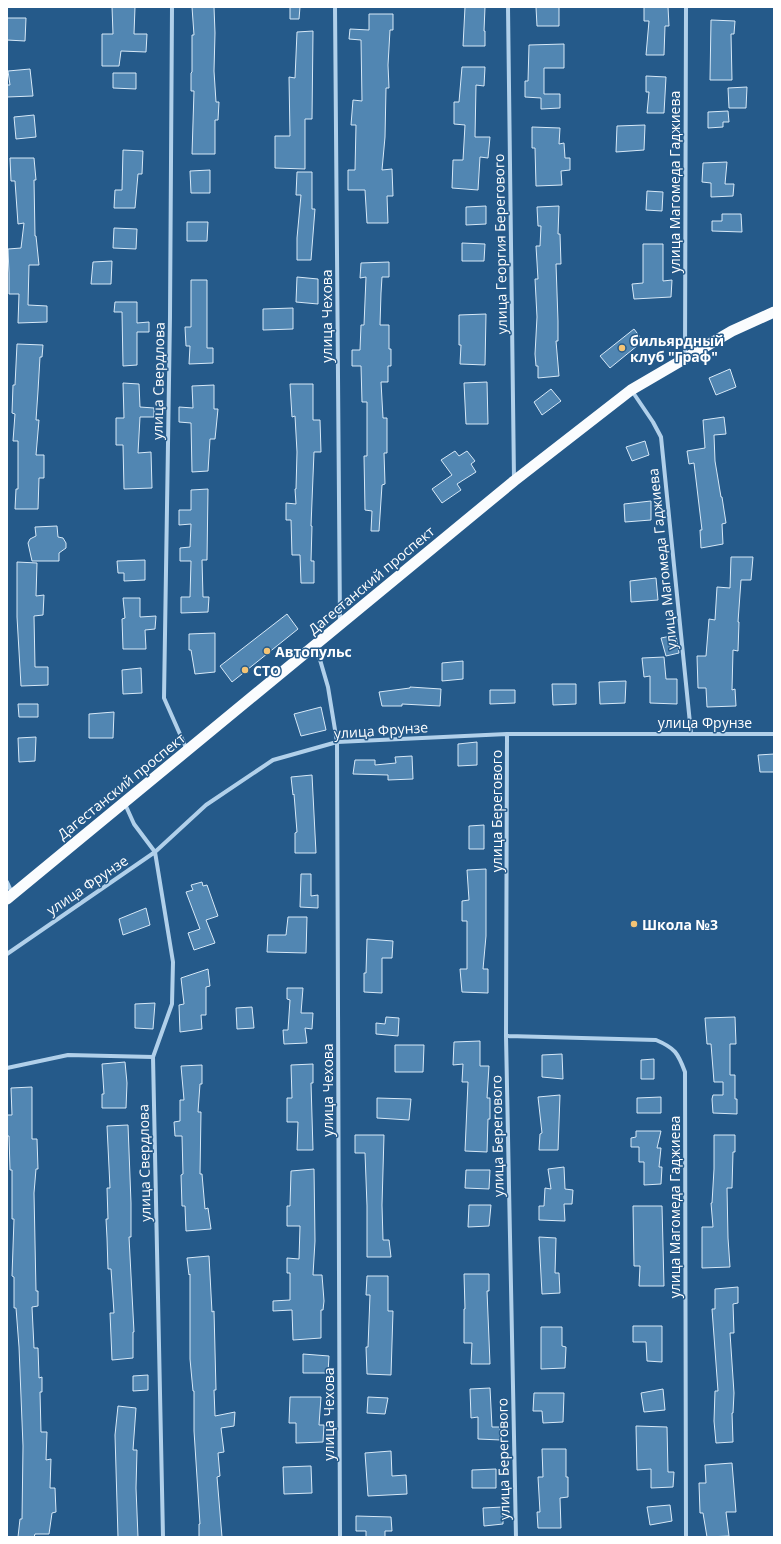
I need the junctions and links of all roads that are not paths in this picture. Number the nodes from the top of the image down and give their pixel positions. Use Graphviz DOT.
graph roads {
  1 [pos="172,7"];
  2 [pos="335,7"];
  3 [pos="508,7"];
  4 [pos="686,7"];
  5 [pos="774,312"];
  6 [pos="685,358"];
  7 [pos="631,390"];
  8 [pos="514,481"];
  9 [pos="340,625"];
  10 [pos="316,645"];
  11 [pos="691,733"];
  12 [pos="507,734"];
  13 [pos="774,734"];
  14 [pos="337,742"];
  15 [pos="188,751"];
  16 [pos="124,802"];
  17 [pos="155,852"];
  18 [pos="7,882"];
  19 [pos="10,897"];
  20 [pos="7,954"];
  21 [pos="506,1036"];
  22 [pos="153,1057"];
  23 [pos="7,1068"];
  24 [pos="163,1537"];
  25 [pos="340,1537"];
  26 [pos="516,1537"];
  27 [pos="686,1537"];
  1 -- 15 [label="street, улица Свердлова"];
  2 -- 9 [label="street, улица Чехова"];
  3 -- 8 [label="street, улица Георгия Берегового"];
  4 -- 6 [label="street, улица Магомеда Гаджиева"];
  5 -- 6 [label="highway, Дагестанский проспект"];
  6 -- 7 [label="highway, Дагестанский проспект"];
  7 -- 8 [label="highway, Дагестанский проспект"];
  7 -- 11 [label="street, улица Магомеда Гаджиева"];
  8 -- 9 [label="highway, Дагестанский проспект"];
  9 -- 10 [label="highway, Дагестанский проспект"];
  10 -- 14 [label="street, улица Чехова"];
  10 -- 15 [label="highway, Дагестанский проспект"];
  11 -- 12 [label="street, улица Фрунзе"];
  11 -- 13 [label="street, улица Фрунзе"];
  12 -- 14 [label="street, улица Фрунзе"];
  12 -- 21 [label="street, улица Берегового"];
  14 -- 17 [label="street, улица Фрунзе"];
  14 -- 25 [label="street, улица Чехова"];
  15 -- 16 [label="highway, Дагестанский проспект"];
  16 -- 17 [label="street, улица Свердлова"];
  16 -- 19 [label="highway, Дагестанский проспект"];
  17 -- 20 [label="street, улица Фрунзе"];
  17 -- 22 [label="street, улица Свердлова"];
  18 -- 19 [label="street"];
  21 -- 26 [label="street, улица Берегового"];
  21 -- 27 [label="street, улица Магомеда Гаджиева"];
  22 -- 23 [label="street"];
  22 -- 24 [label="street, улица Свердлова"];
}
